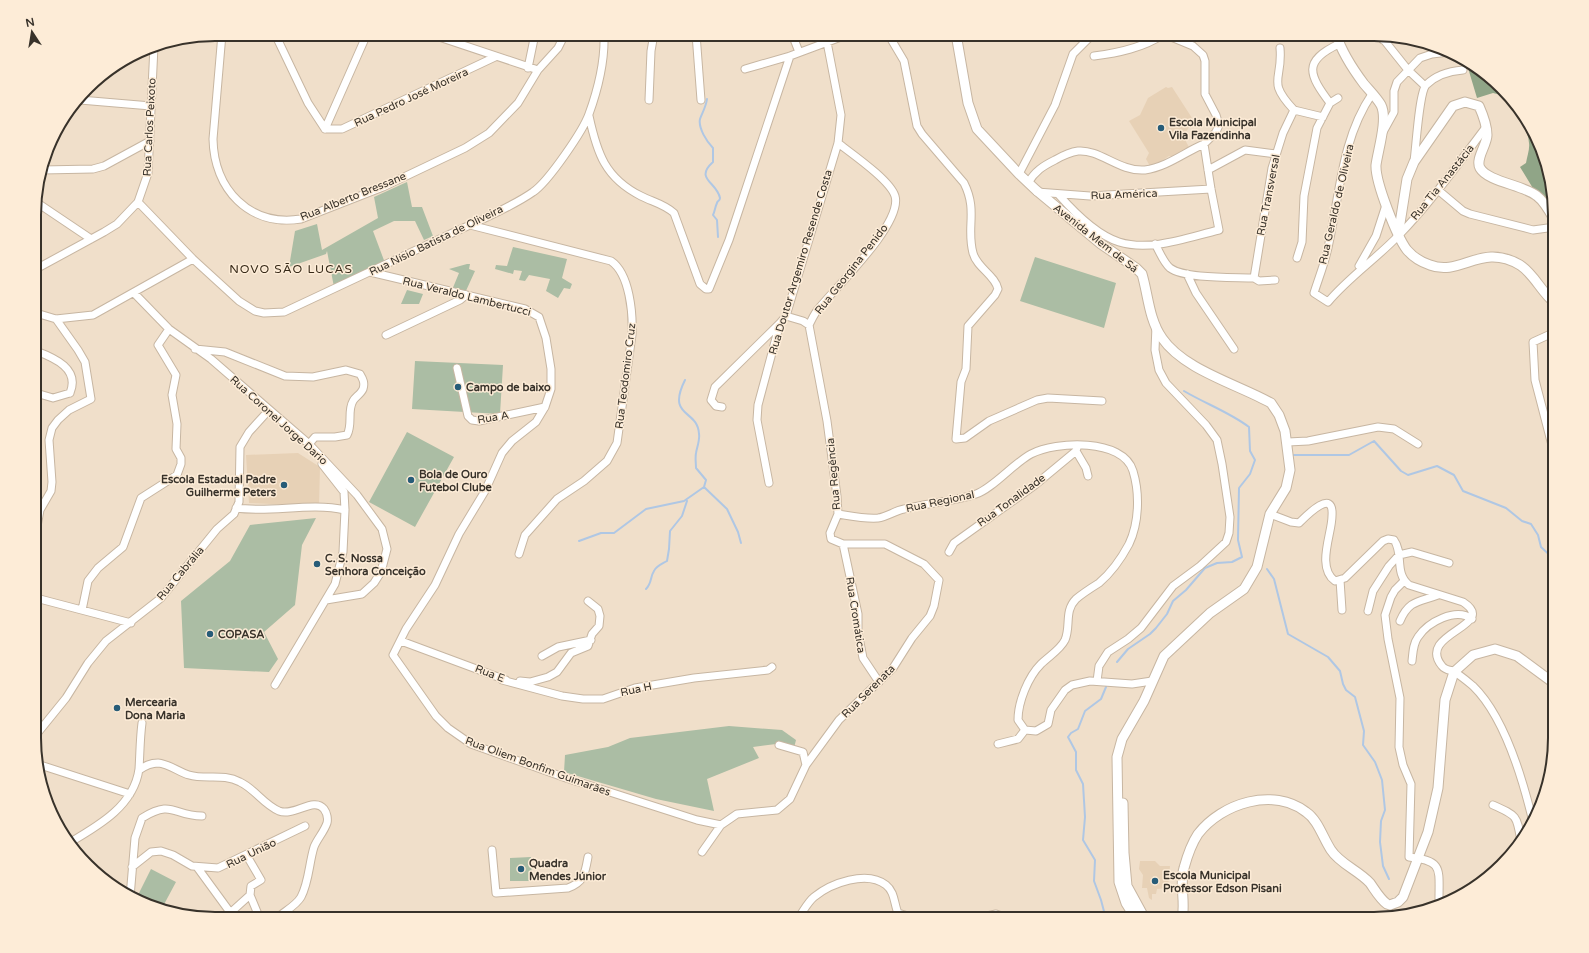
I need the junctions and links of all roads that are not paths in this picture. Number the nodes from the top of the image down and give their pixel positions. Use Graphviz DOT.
graph roads {
  1 [pos="221,41"];
  2 [pos="278,41"];
  3 [pos="364,41"];
  4 [pos="456,41"];
  5 [pos="533,41"];
  6 [pos="562,41"];
  7 [pos="603,41"];
  8 [pos="652,41"];
  9 [pos="697,41"];
  10 [pos="795,41"];
  11 [pos="892,41"];
  12 [pos="957,41"];
  13 [pos="1087,41"];
  14 [pos="1153,41"];
  15 [pos="1179,41"];
  16 [pos="1338,41"];
  17 [pos="1384,41"];
  18 [pos="827,42"];
  19 [pos="1339,44"];
  20 [pos="1280,48"];
  21 [pos="154,52"];
  22 [pos="799,52"];
  23 [pos="1438,53"];
  24 [pos="790,56"];
  25 [pos="1094,56"];
  26 [pos="495,57"];
  27 [pos="528,68"];
  28 [pos="745,69"];
  29 [pos="538,70"];
  30 [pos="1408,70"];
  31 [pos="1463,70"];
  32 [pos="1425,86"];
  33 [pos="1372,94"];
  34 [pos="1338,98"];
  35 [pos="84,100"];
  36 [pos="649,100"];
  37 [pos="701,100"];
  38 [pos="1330,103"];
  39 [pos="151,106"];
  40 [pos="1294,110"];
  41 [pos="589,116"];
  42 [pos="1323,117"];
  43 [pos="1486,128"];
  44 [pos="325,129"];
  45 [pos="1382,134"];
  46 [pos="150,141"];
  47 [pos="838,143"];
  48 [pos="1204,144"];
  49 [pos="1276,154"];
  50 [pos="1414,162"];
  51 [pos="47,170"];
  52 [pos="1208,170"];
  53 [pos="1019,174"];
  54 [pos="1028,183"];
  55 [pos="1210,189"];
  56 [pos="1438,190"];
  57 [pos="1038,192"];
  58 [pos="1059,195"];
  59 [pos="138,202"];
  60 [pos="1387,204"];
  61 [pos="41,205"];
  62 [pos="1548,209"];
  63 [pos="470,225"];
  64 [pos="1548,228"];
  65 [pos="1398,236"];
  66 [pos="91,240"];
  67 [pos="1155,244"];
  68 [pos="1297,258"];
  69 [pos="193,259"];
  70 [pos="41,266"];
  71 [pos="370,272"];
  72 [pos="1187,274"];
  73 [pos="1353,275"];
  74 [pos="1254,278"];
  75 [pos="1275,280"];
  76 [pos="134,293"];
  77 [pos="1548,295"];
  78 [pos="466,296"];
  79 [pos="41,314"];
  80 [pos="786,316"];
  81 [pos="539,317"];
  82 [pos="56,319"];
  83 [pos="780,323"];
  84 [pos="809,325"];
  85 [pos="1156,325"];
  86 [pos="169,329"];
  87 [pos="386,335"];
  88 [pos="1548,336"];
  89 [pos="195,349"];
  90 [pos="1234,349"];
  91 [pos="41,353"];
  92 [pos="457,368"];
  93 [pos="70,393"];
  94 [pos="41,394"];
  95 [pos="1102,401"];
  96 [pos="79,404"];
  97 [pos="545,407"];
  98 [pos="722,407"];
  99 [pos="269,410"];
  100 [pos="1548,428"];
  101 [pos="1288,442"];
  102 [pos="310,444"];
  103 [pos="1418,444"];
  104 [pos="1077,448"];
  105 [pos="322,464"];
  106 [pos="1088,476"];
  107 [pos="769,483"];
  108 [pos="41,508"];
  109 [pos="236,508"];
  110 [pos="345,510"];
  111 [pos="838,514"];
  112 [pos="1270,514"];
  113 [pos="843,544"];
  114 [pos="949,552"];
  115 [pos="519,554"];
  116 [pos="1399,555"];
  117 [pos="1449,563"];
  118 [pos="1340,580"];
  119 [pos="1404,581"];
  120 [pos="1438,595"];
  121 [pos="41,599"];
  122 [pos="326,600"];
  123 [pos="588,601"];
  124 [pos="82,610"];
  125 [pos="1342,610"];
  126 [pos="1368,611"];
  127 [pos="1472,619"];
  128 [pos="1400,621"];
  129 [pos="130,623"];
  130 [pos="591,640"];
  131 [pos="401,641"];
  132 [pos="542,656"];
  133 [pos="1412,661"];
  134 [pos="772,667"];
  135 [pos="1454,672"];
  136 [pos="1548,679"];
  137 [pos="502,680"];
  138 [pos="1097,681"];
  139 [pos="1152,681"];
  140 [pos="879,682"];
  141 [pos="275,685"];
  142 [pos="142,723"];
  143 [pos="41,729"];
  144 [pos="1025,730"];
  145 [pos="998,744"];
  146 [pos="779,745"];
  147 [pos="1120,757"];
  148 [pos="806,765"];
  149 [pos="43,766"];
  150 [pos="139,770"];
  151 [pos="130,794"];
  152 [pos="1493,805"];
  153 [pos="1531,814"];
  154 [pos="202,816"];
  155 [pos="720,825"];
  156 [pos="305,826"];
  157 [pos="1520,834"];
  158 [pos="74,840"];
  159 [pos="492,850"];
  160 [pos="702,852"];
  161 [pos="247,856"];
  162 [pos="588,857"];
  163 [pos="1418,858"];
  164 [pos="132,867"];
  165 [pos="197,867"];
  166 [pos="130,890"];
  167 [pos="250,895"];
  168 [pos="1439,900"];
  169 [pos="229,912"];
  170 [pos="235,912"];
  171 [pos="257,912"];
  172 [pos="284,912"];
  173 [pos="802,912"];
  174 [pos="898,912"];
  175 [pos="1132,912"];
  176 [pos="1141,912"];
  177 [pos="1184,912"];
  1 -- 29 [label="street, Rua Alberto Bressane"];
  2 -- 44 [label="street"];
  3 -- 44 [label="street"];
  4 -- 26 [label="street"];
  5 -- 27 [label="street"];
  6 -- 29 [label="street, Rua Alberto Bressane"];
  7 -- 41 [label="street, Rua Nísio Batista de Oliveira"];
  8 -- 36 [label="street"];
  9 -- 37 [label="street"];
  10 -- 22 [label="street"];
  11 -- 95 [label="street"];
  12 -- 53 [label="street, Avenida Mem de Sá"];
  13 -- 53 [label="street"];
  14 -- 25 [label="street"];
  15 -- 48 [label="street"];
  16 -- 19 [label="street"];
  17 -- 30 [label="street"];
  18 -- 22 [label="street"];
  18 -- 47 [label="street, Rua Doutor Argemiro Resende Costa"];
  19 -- 33 [label="street"];
  19 -- 38 [label="street"];
  20 -- 40 [label="street"];
  21 -- 39 [label="street, Rua Carlos Peixoto"];
  22 -- 24 [label="street"];
  23 -- 30 [label="street"];
  24 -- 28 [label="street"];
  24 -- 41 [label="street"];
  26 -- 27 [label="street"];
  26 -- 44 [label="street, Rua Pedro José Moreira"];
  27 -- 29 [label="street"];
  30 -- 32 [label="street"];
  30 -- 45 [label="street"];
  31 -- 32 [label="street"];
  32 -- 50 [label="street"];
  33 -- 45 [label="street"];
  33 -- 73 [label="street, Rua Geraldo de Oliveira"];
  34 -- 38 [label="street"];
  35 -- 39 [label="street"];
  38 -- 42 [label="street"];
  39 -- 46 [label="street, Rua Carlos Peixoto"];
  40 -- 42 [label="street"];
  40 -- 49 [label="street, Rua Transversal"];
  41 -- 63 [label="street, Rua Nísio Batista de Oliveira"];
  42 -- 68 [label="street"];
  43 -- 50 [label="street"];
  43 -- 56 [label="street, Rua Tia Anastácia"];
  43 -- 62 [label="street"];
  45 -- 60 [label="street"];
  46 -- 51 [label="street"];
  46 -- 59 [label="street, Rua Carlos Peixoto"];
  47 -- 80 [label="street, Rua Doutor Argemiro Resende Costa"];
  47 -- 84 [label="street, Rua Georgina Penido"];
  48 -- 52 [label="street"];
  48 -- 54 [label="street"];
  49 -- 52 [label="street"];
  49 -- 74 [label="street, Rua Transversal"];
  50 -- 65 [label="street"];
  52 -- 55 [label="street"];
  53 -- 54 [label="street, Avenida Mem de Sá"];
  54 -- 57 [label="street, Avenida Mem de Sá"];
  55 -- 58 [label="street, Rua América"];
  55 -- 67 [label="street"];
  56 -- 64 [label="street"];
  56 -- 65 [label="street, Rua Tia Anastácia"];
  57 -- 58 [label="street, Rua América"];
  57 -- 85 [label="street, Avenida Mem de Sá"];
  58 -- 67 [label="street"];
  59 -- 66 [label="street, Rua Carlos Peixoto"];
  59 -- 69 [label="street, Rua Nísio Batista de Oliveira"];
  60 -- 65 [label="street"];
  60 -- 73 [label="street"];
  61 -- 66 [label="street"];
  63 -- 71 [label="street, Rua Nísio Batista de Oliveira"];
  63 -- 115 [label="street, Rua Teodomiro Cruz"];
  65 -- 73 [label="street, Rua Tia Anastácia"];
  65 -- 77 [label="street"];
  66 -- 70 [label="street, Rua Carlos Peixoto"];
  67 -- 72 [label="street"];
  69 -- 71 [label="street, Rua Nísio Batista de Oliveira"];
  69 -- 76 [label="street"];
  71 -- 78 [label="street, Rua Veraldo Lambertucci"];
  72 -- 74 [label="street"];
  72 -- 90 [label="street"];
  74 -- 75 [label="street"];
  76 -- 82 [label="street"];
  76 -- 86 [label="street, Rua Coronel Jorge Dario"];
  78 -- 81 [label="street, Rua Veraldo Lambertucci"];
  78 -- 87 [label="street"];
  79 -- 82 [label="street"];
  80 -- 83 [label="street, Rua Doutor Argemiro Resende Costa"];
  80 -- 84 [label="street"];
  81 -- 97 [label="street, Rua Oliem Bonfim Guimarães"];
  82 -- 96 [label="street"];
  83 -- 98 [label="street"];
  83 -- 107 [label="street, Rua Doutor Argemiro Resende Costa"];
  84 -- 111 [label="street, Rua Regência"];
  85 -- 101 [label="street"];
  85 -- 138 [label="street, Avenida Mem de Sá"];
  86 -- 89 [label="street, Rua Coronel Jorge Dario"];
  86 -- 124 [label="street"];
  88 -- 100 [label="street"];
  89 -- 99 [label="street, Rua Coronel Jorge Dario"];
  89 -- 102 [label="street"];
  91 -- 93 [label="street"];
  92 -- 97 [label="street, Rua A"];
  93 -- 94 [label="street"];
  93 -- 96 [label="street"];
  96 -- 108 [label="street"];
  97 -- 131 [label="street, Rua Oliem Bonfim Guimarães"];
  99 -- 102 [label="street, Rua Coronel Jorge Dario"];
  99 -- 109 [label="street"];
  101 -- 103 [label="street"];
  101 -- 112 [label="street"];
  102 -- 122 [label="street, Rua Coronel Jorge Dario"];
  104 -- 106 [label="street"];
  104 -- 111 [label="street, Rua Regional"];
  104 -- 114 [label="street, Rua Tonalidade"];
  104 -- 144 [label="street, Rua Regional"];
  105 -- 110 [label="street"];
  109 -- 110 [label="street"];
  109 -- 129 [label="street, Rua Cabrália"];
  110 -- 122 [label="street"];
  111 -- 113 [label="street, Rua Regência"];
  112 -- 118 [label="street"];
  112 -- 139 [label="street"];
  113 -- 140 [label="street, Rua Cromática"];
  113 -- 140 [label="street, Rua Serenata"];
  116 -- 117 [label="street"];
  116 -- 118 [label="street"];
  116 -- 119 [label="street"];
  116 -- 126 [label="street"];
  118 -- 125 [label="street"];
  119 -- 120 [label="street"];
  119 -- 163 [label="street"];
  120 -- 127 [label="street"];
  120 -- 128 [label="street"];
  121 -- 124 [label="street"];
  122 -- 141 [label="street"];
  123 -- 130 [label="street, Rua E"];
  124 -- 129 [label="street"];
  127 -- 133 [label="street"];
  127 -- 135 [label="street"];
  129 -- 143 [label="street, Rua Cabrália"];
  130 -- 132 [label="street"];
  130 -- 137 [label="street, Rua E"];
  131 -- 137 [label="street, Rua E"];
  131 -- 155 [label="street, Rua Oliem Bonfim Guimarães"];
  134 -- 137 [label="street, Rua H"];
  135 -- 136 [label="street"];
  135 -- 153 [label="street"];
  135 -- 163 [label="street"];
  138 -- 139 [label="street"];
  138 -- 144 [label="street"];
  139 -- 147 [label="street"];
  140 -- 148 [label="street, Rua Serenata"];
  142 -- 150 [label="street"];
  144 -- 145 [label="street"];
  146 -- 148 [label="street"];
  147 -- 175 [label="street"];
  147 -- 176 [label="street"];
  148 -- 155 [label="street, Rua Serenata"];
  149 -- 151 [label="street"];
  150 -- 151 [label="street"];
  150 -- 172 [label="street"];
  151 -- 158 [label="street"];
  152 -- 157 [label="street"];
  154 -- 164 [label="street"];
  155 -- 160 [label="street"];
  156 -- 161 [label="street, Rua União"];
  159 -- 162 [label="street"];
  161 -- 165 [label="street, Rua União"];
  161 -- 167 [label="street"];
  163 -- 168 [label="street"];
  163 -- 177 [label="street"];
  164 -- 165 [label="street, Rua União"];
  164 -- 166 [label="street"];
  165 -- 169 [label="street"];
  167 -- 170 [label="street"];
  167 -- 171 [label="street"];
  173 -- 174 [label="street"];
}
